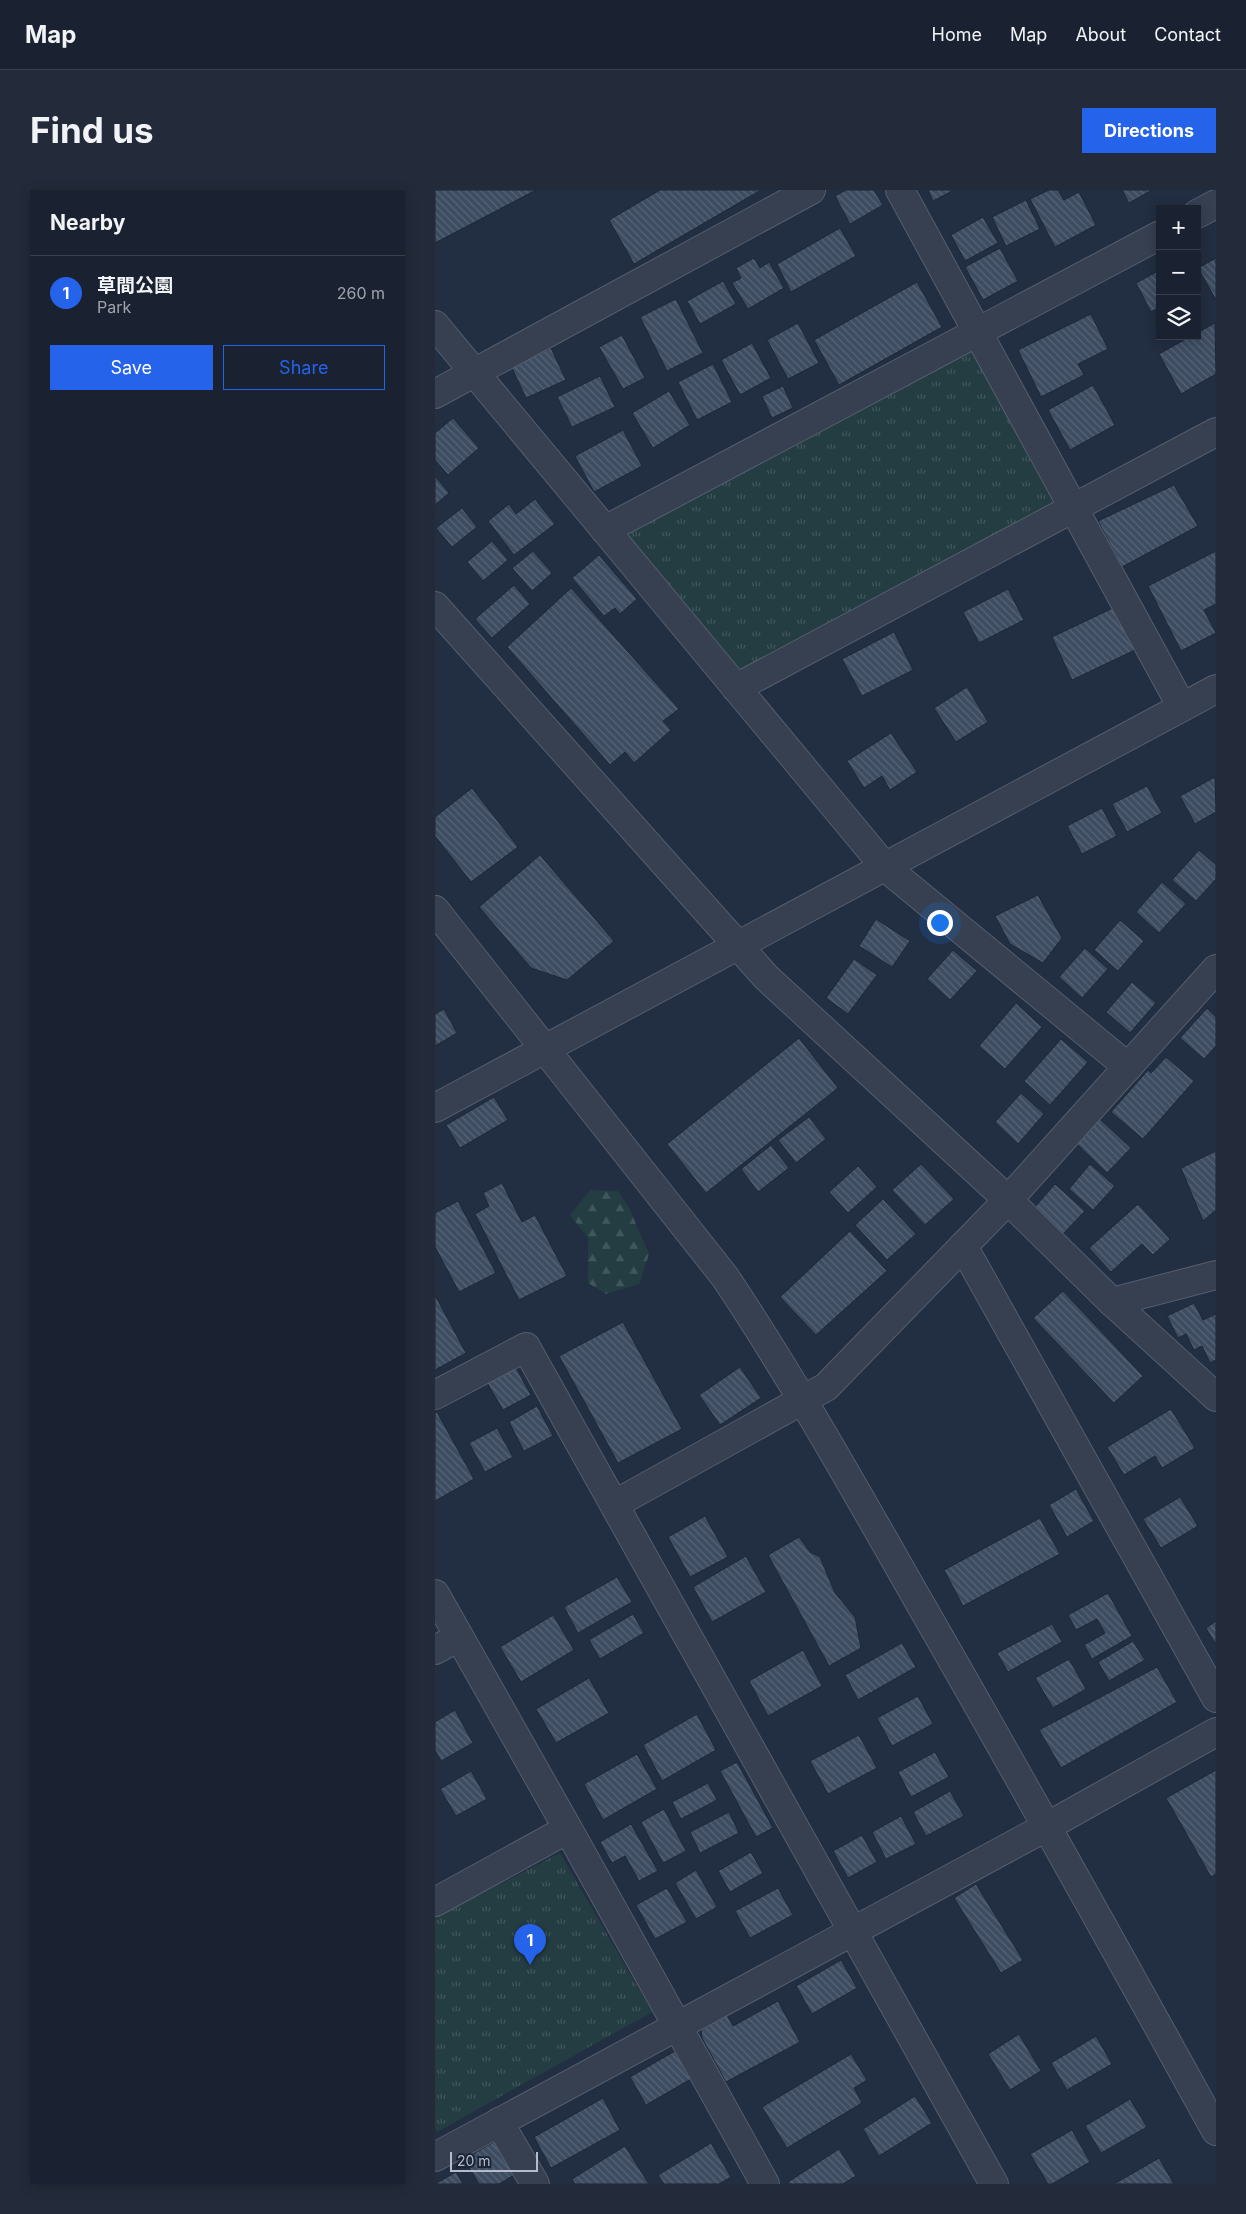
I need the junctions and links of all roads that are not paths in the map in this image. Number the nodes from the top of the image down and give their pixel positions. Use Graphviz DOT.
graph roads {
  1 [pos="811,190"];
  2 [pos="900,190"];
  3 [pos="1216,204"];
  4 [pos="1201,212"];
  5 [pos="1156,236"];
  6 [pos="435,325"];
  7 [pos="977,332"];
  8 [pos="475,373"];
  9 [pos="435,394"];
  10 [pos="1216,432"];
  11 [pos="1073,509"];
  12 [pos="605,530"];
  13 [pos="435,606"];
  14 [pos="736,688"];
  15 [pos="1216,689"];
  16 [pos="1182,707"];
  17 [pos="885,867"];
  18 [pos="435,910"];
  19 [pos="738,945"];
  20 [pos="1216,969"];
  21 [pos="545,1048"];
  22 [pos="1128,1067"];
  23 [pos="435,1108"];
  24 [pos="1008,1200"];
  25 [pos="963,1246"];
  26 [pos="1216,1275"];
  27 [pos="1113,1302"];
  28 [pos="435,1395"];
  29 [pos="1216,1398"];
  30 [pos="804,1401"];
  31 [pos="615,1504"];
  32 [pos="435,1594"];
  33 [pos="459,1637"];
  34 [pos="435,1650"];
  35 [pos="1216,1698"];
  36 [pos="1216,1732"];
  37 [pos="1048,1826"];
  38 [pos="568,1829"];
  39 [pos="435,1902"];
  40 [pos="853,1930"];
  41 [pos="677,2026"];
  42 [pos="499,2122"];
  43 [pos="1216,2131"];
  44 [pos="435,2157"];
  45 [pos="535,2184"];
  46 [pos="765,2184"];
  47 [pos="994,2184"];
  1 -- 8 [label="street"];
  2 -- 7 [label="street"];
  3 -- 4 [label="street"];
  5 -- 7 [label="street"];
  6 -- 8 [label="street"];
  7 -- 11 [label="street"];
  7 -- 12 [label="street"];
  8 -- 9 [label="street"];
  8 -- 12 [label="street"];
  10 -- 11 [label="street"];
  11 -- 14 [label="street"];
  11 -- 16 [label="street"];
  12 -- 14 [label="street"];
  13 -- 19 [label="street"];
  14 -- 17 [label="street"];
  15 -- 16 [label="street"];
  16 -- 17 [label="street"];
  17 -- 19 [label="street"];
  17 -- 22 [label="street"];
  18 -- 21 [label="street"];
  19 -- 21 [label="street"];
  19 -- 24 [label="street"];
  20 -- 22 [label="street"];
  21 -- 23 [label="street"];
  21 -- 30 [label="street"];
  22 -- 24 [label="street"];
  24 -- 25 [label="street"];
  24 -- 27 [label="street"];
  25 -- 30 [label="street"];
  25 -- 35 [label="street"];
  26 -- 27 [label="street"];
  27 -- 29 [label="street"];
  28 -- 31 [label="street"];
  30 -- 31 [label="street"];
  30 -- 37 [label="street"];
  31 -- 40 [label="street"];
  32 -- 33 [label="street"];
  33 -- 34 [label="street"];
  33 -- 38 [label="street"];
  36 -- 37 [label="street"];
  37 -- 40 [label="street"];
  37 -- 43 [label="street"];
  38 -- 39 [label="street"];
  38 -- 41 [label="street"];
  40 -- 41 [label="street"];
  40 -- 47 [label="street"];
  41 -- 42 [label="street"];
  41 -- 46 [label="street"];
  42 -- 44 [label="street"];
  42 -- 45 [label="street"];
}
